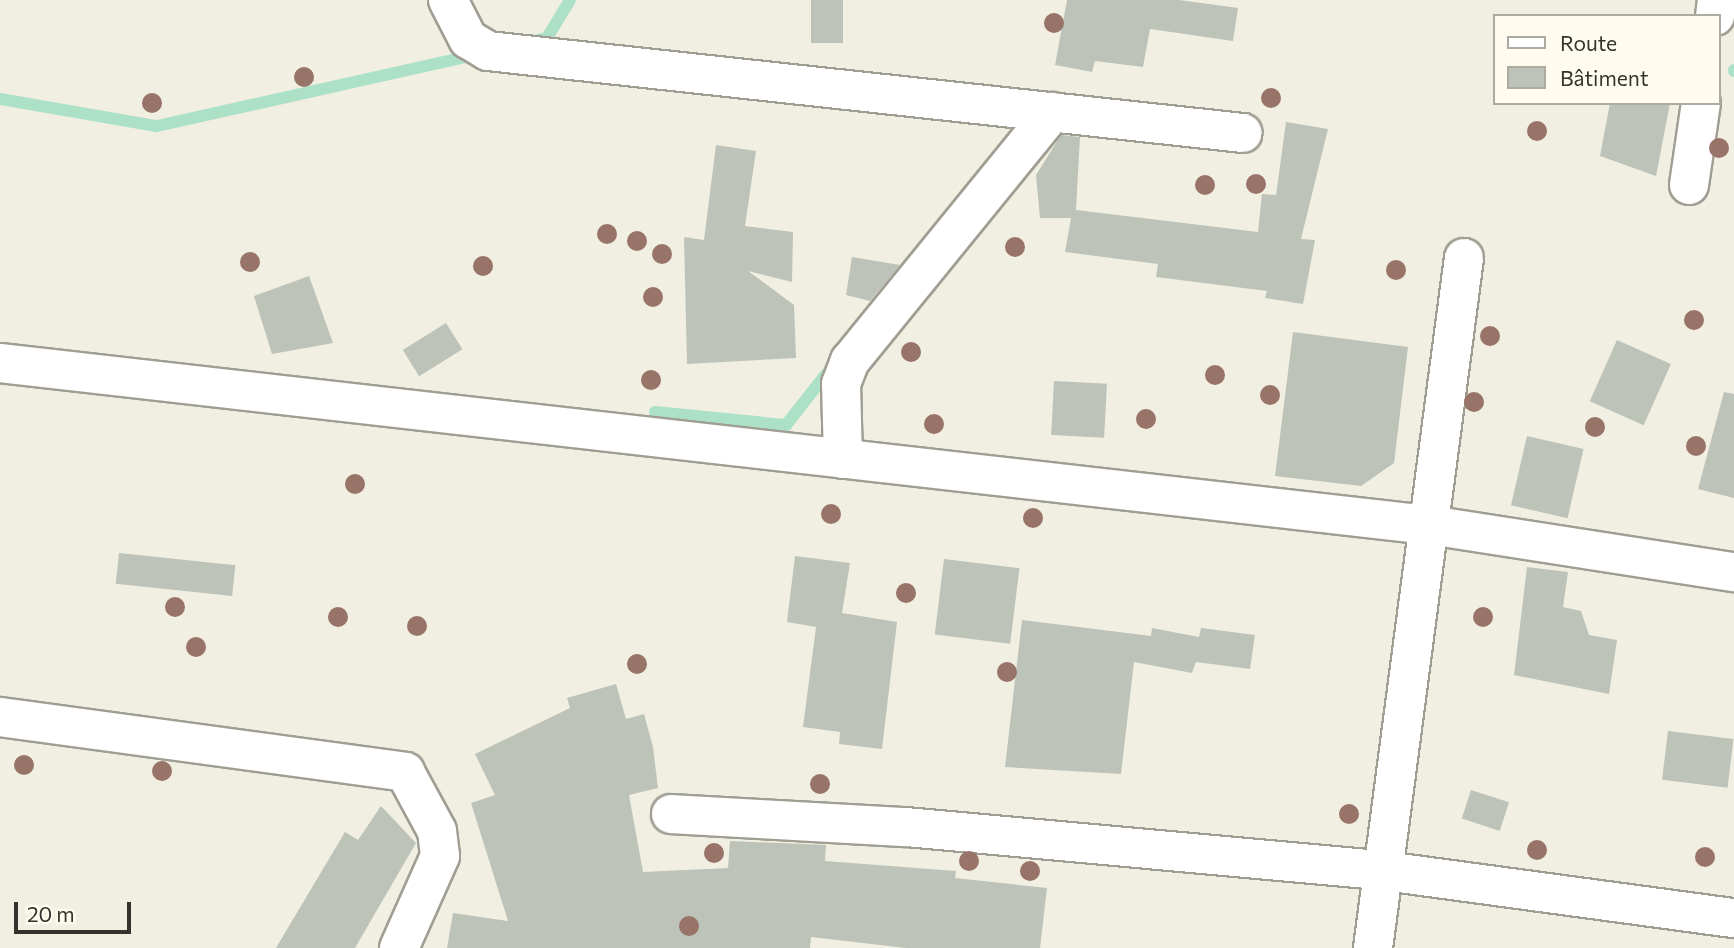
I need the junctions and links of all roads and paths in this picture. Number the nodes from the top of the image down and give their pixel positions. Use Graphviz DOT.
graph roads {
  1 [pos="449,0"];
  2 [pos="1701,105"];
  3 [pos="1052,112"];
  4 [pos="1243,133"];
  5 [pos="1689,184"];
  6 [pos="1464,258"];
  7 [pos="0,363"];
  8 [pos="843,459"];
  9 [pos="1429,525"];
  10 [pos="1734,572"];
  11 [pos="0,717"];
  12 [pos="671,814"];
  13 [pos="1385,871"];
  14 [pos="1734,918"];
  15 [pos="399,948"];
  16 [pos="1373,948"];
  1 -- 3 [label="street"];
  2 -- 5 [label="street"];
  3 -- 4 [label="street"];
  3 -- 8 [label="street"];
  6 -- 9 [label="street"];
  7 -- 8 [label="street"];
  8 -- 9 [label="street"];
  9 -- 10 [label="street"];
  9 -- 13 [label="street"];
  11 -- 15 [label="street"];
  12 -- 13 [label="street"];
  13 -- 14 [label="street"];
  13 -- 16 [label="street"];
}
